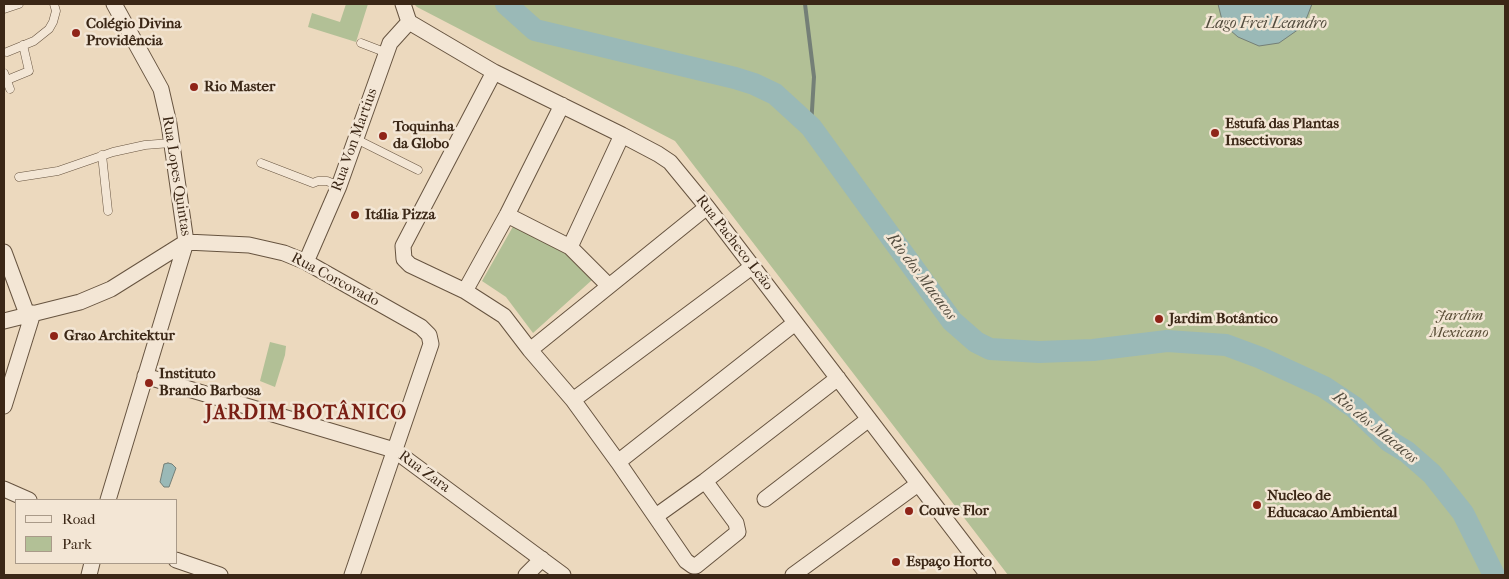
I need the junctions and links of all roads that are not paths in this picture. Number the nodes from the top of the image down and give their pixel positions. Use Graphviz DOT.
graph roads {
  1 [pos="19,4"];
  2 [pos="54,4"];
  3 [pos="114,4"];
  4 [pos="404,4"];
  5 [pos="4,9"];
  6 [pos="409,22"];
  7 [pos="361,43"];
  8 [pos="23,45"];
  9 [pos="5,51"];
  10 [pos="387,53"];
  11 [pos="494,72"];
  12 [pos="5,77"];
  13 [pos="10,89"];
  14 [pos="562,105"];
  15 [pos="622,135"];
  16 [pos="356,139"];
  17 [pos="171,143"];
  18 [pos="102,155"];
  19 [pos="261,163"];
  20 [pos="418,170"];
  21 [pos="19,177"];
  22 [pos="339,186"];
  23 [pos="707,207"];
  24 [pos="108,211"];
  25 [pos="507,216"];
  26 [pos="186,242"];
  27 [pos="570,247"];
  28 [pos="4,252"];
  29 [pos="306,262"];
  30 [pos="753,266"];
  31 [pos="609,286"];
  32 [pos="465,291"];
  33 [pos="30,314"];
  34 [pos="4,321"];
  35 [pos="795,323"];
  36 [pos="530,350"];
  37 [pos="145,376"];
  38 [pos="838,378"];
  39 [pos="573,400"];
  40 [pos="4,406"];
  41 [pos="869,420"];
  42 [pos="394,450"];
  43 [pos="618,462"];
  44 [pos="704,481"];
  45 [pos="918,484"];
  46 [pos="4,489"];
  47 [pos="27,499"];
  48 [pos="108,499"];
  49 [pos="764,499"];
  50 [pos="656,516"];
  51 [pos="542,559"];
  52 [pos="178,561"];
  53 [pos="220,575"];
  54 [pos="352,575"];
  55 [pos="526,575"];
  56 [pos="563,575"];
  57 [pos="793,575"];
  58 [pos="988,575"];
  1 -- 5 [label="lane"];
  2 -- 8 [label="lane"];
  3 -- 17 [label="street, Rua Lopes Quintas"];
  4 -- 6 [label="street"];
  6 -- 10 [label="street, Rua Von Martius"];
  6 -- 11 [label="street, Rua Pacheco Leão"];
  7 -- 10 [label="lane"];
  8 -- 9 [label="lane"];
  8 -- 12 [label="lane"];
  10 -- 16 [label="street, Rua Von Martius"];
  11 -- 14 [label="street, Rua Pacheco Leão"];
  11 -- 32 [label="street"];
  12 -- 13 [label="lane"];
  14 -- 15 [label="street, Rua Pacheco Leão"];
  14 -- 25 [label="street"];
  15 -- 23 [label="street, Rua Pacheco Leão"];
  15 -- 27 [label="street"];
  16 -- 20 [label="lane"];
  16 -- 22 [label="street, Rua Von Martius"];
  17 -- 18 [label="lane"];
  17 -- 26 [label="street, Rua Lopes Quintas"];
  18 -- 21 [label="lane"];
  18 -- 24 [label="lane"];
  19 -- 22 [label="lane"];
  22 -- 29 [label="street, Rua Von Martius"];
  23 -- 30 [label="street, Rua Pacheco Leão"];
  23 -- 31 [label="street"];
  25 -- 27 [label="street"];
  25 -- 32 [label="street"];
  26 -- 29 [label="street, Rua Corcovado"];
  26 -- 33 [label="street"];
  26 -- 37 [label="street, Rua Lopes Quintas"];
  27 -- 31 [label="street"];
  28 -- 33 [label="street"];
  29 -- 42 [label="street, Rua Corcovado"];
  30 -- 35 [label="street, Rua Pacheco Leão"];
  30 -- 39 [label="street"];
  31 -- 36 [label="street"];
  32 -- 36 [label="street"];
  33 -- 34 [label="street"];
  33 -- 40 [label="street"];
  35 -- 38 [label="street, Rua Pacheco Leão"];
  35 -- 43 [label="street"];
  36 -- 39 [label="street"];
  37 -- 42 [label="street, Rua Zara"];
  37 -- 48 [label="street, Rua Lopes Quintas"];
  38 -- 41 [label="street, Rua Pacheco Leão"];
  38 -- 44 [label="street"];
  39 -- 43 [label="street"];
  41 -- 45 [label="street, Rua Pacheco Leão"];
  41 -- 49 [label="street"];
  42 -- 51 [label="street, Rua Zara"];
  42 -- 54 [label="street"];
  43 -- 50 [label="street"];
  44 -- 50 [label="street"];
  44 -- 50 [label="street"];
  45 -- 57 [label="street"];
  45 -- 58 [label="street, Rua Pacheco Leão"];
  46 -- 47 [label="street"];
  51 -- 55 [label="street"];
  51 -- 56 [label="street, Rua Zara"];
  52 -- 53 [label="street"];
}
